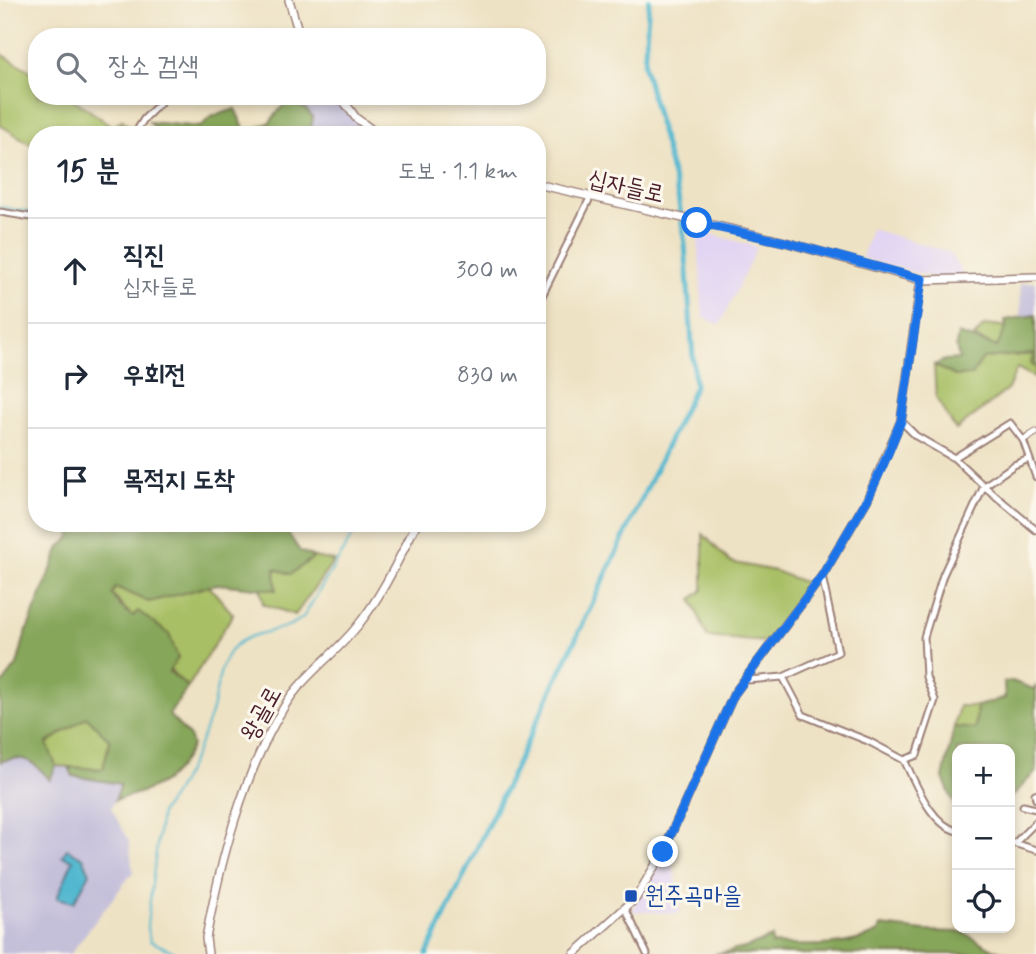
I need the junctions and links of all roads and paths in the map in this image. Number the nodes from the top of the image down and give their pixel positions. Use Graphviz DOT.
graph roads {
  1 [pos="289,0"];
  2 [pos="297,28"];
  3 [pos="158,105"];
  4 [pos="347,105"];
  5 [pos="140,126"];
  6 [pos="367,126"];
  7 [pos="546,186"];
  8 [pos="590,198"];
  9 [pos="0,212"];
  10 [pos="28,217"];
  11 [pos="1036,276"];
  12 [pos="922,279"];
  13 [pos="546,288"];
  14 [pos="901,421"];
  15 [pos="1036,432"];
  16 [pos="1023,440"];
  17 [pos="954,458"];
  18 [pos="1030,459"];
  19 [pos="1036,477"];
  20 [pos="984,486"];
  21 [pos="1036,530"];
  22 [pos="412,532"];
  23 [pos="822,576"];
  24 [pos="783,677"];
  25 [pos="747,680"];
  26 [pos="904,760"];
  27 [pos="1023,806"];
  28 [pos="1036,809"];
  29 [pos="1036,822"];
  30 [pos="952,827"];
  31 [pos="1015,841"];
  32 [pos="1015,844"];
  33 [pos="1036,850"];
  34 [pos="625,908"];
  35 [pos="208,954"];
  36 [pos="574,954"];
  37 [pos="647,954"];
  1 -- 2 [label="street"];
  3 -- 5 [label="street"];
  4 -- 6 [label="street"];
  7 -- 8 [label="street, 십자들로"];
  8 -- 12 [label="street, 십자들로"];
  8 -- 13 [label="street"];
  9 -- 10 [label="street"];
  11 -- 12 [label="street, 십자들로"];
  12 -- 14 [label="street"];
  14 -- 17 [label="street"];
  14 -- 23 [label="street"];
  15 -- 16 [label="street"];
  16 -- 17 [label="street"];
  16 -- 18 [label="street"];
  17 -- 20 [label="street"];
  18 -- 19 [label="street"];
  18 -- 20 [label="street"];
  20 -- 21 [label="street"];
  20 -- 26 [label="street"];
  22 -- 35 [label="street, 왕골로"];
  23 -- 24 [label="street"];
  23 -- 25 [label="street"];
  24 -- 25 [label="street"];
  24 -- 26 [label="street"];
  25 -- 34 [label="street"];
  26 -- 30 [label="street"];
  27 -- 28 [label="street"];
  29 -- 31 [label="street"];
  32 -- 33 [label="street"];
  34 -- 36 [label="street"];
  34 -- 37 [label="street"];
}
